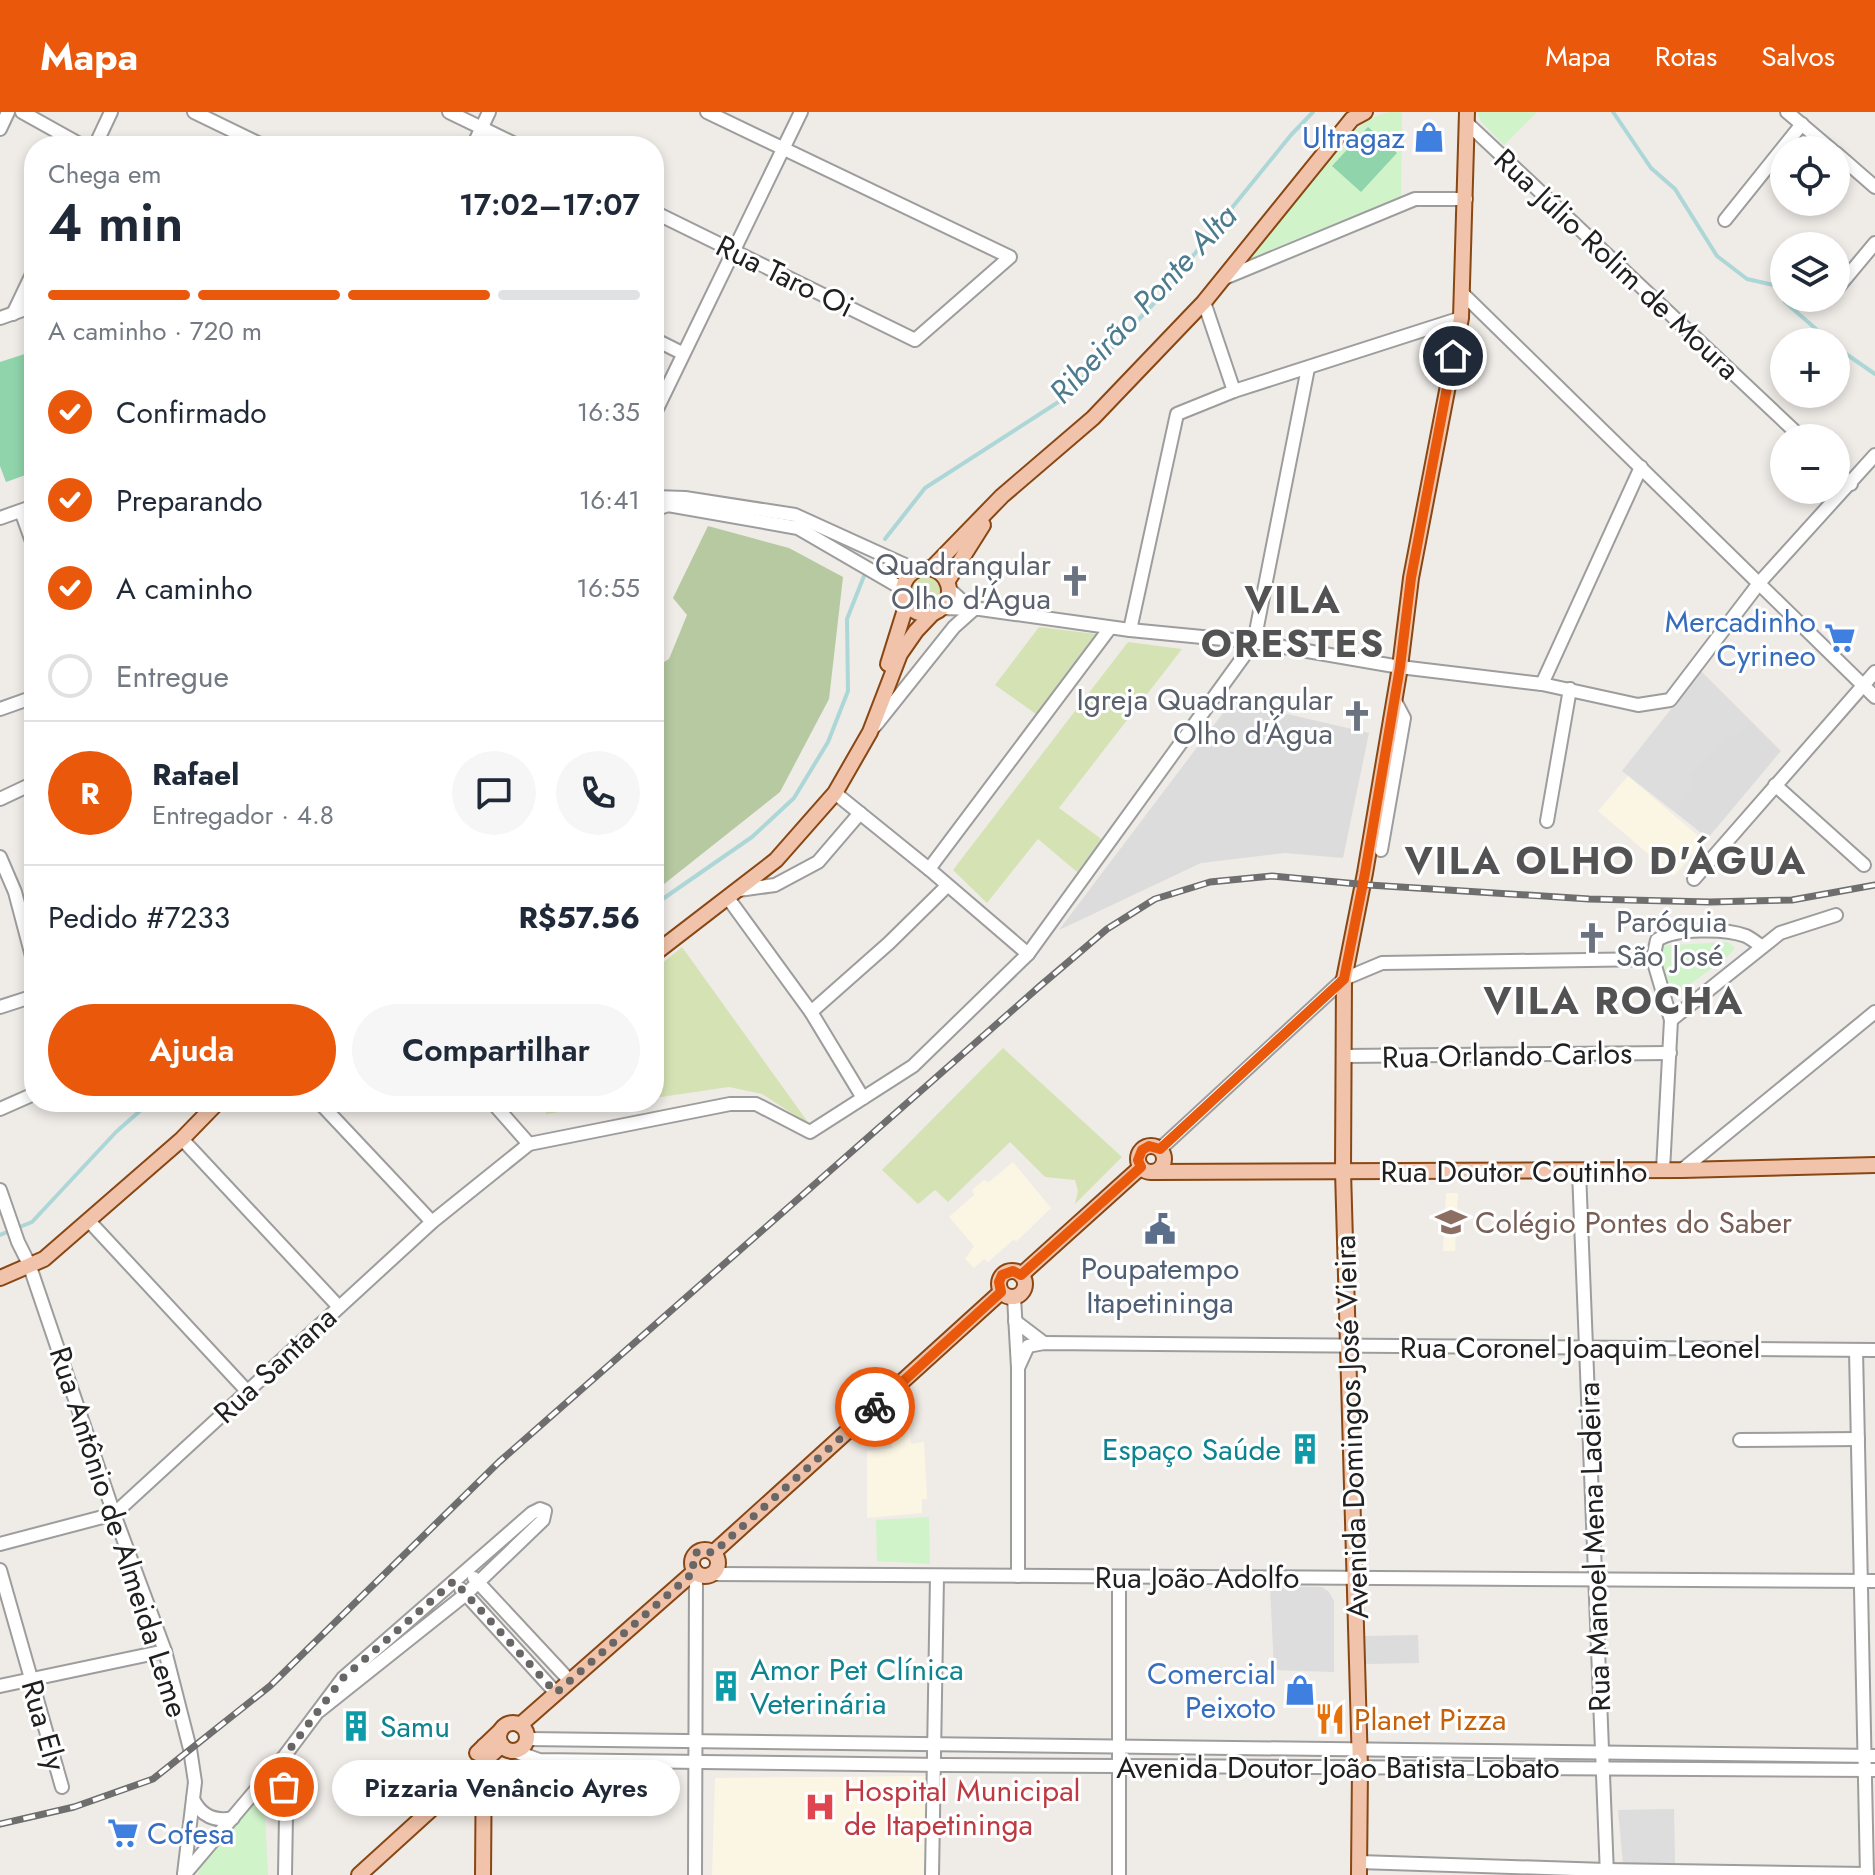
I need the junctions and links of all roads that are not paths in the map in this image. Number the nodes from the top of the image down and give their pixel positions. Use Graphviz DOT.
graph roads {
  1 [pos="8,112"];
  2 [pos="22,112"];
  3 [pos="111,112"];
  4 [pos="194,112"];
  5 [pos="449,112"];
  6 [pos="489,112"];
  7 [pos="707,112"];
  8 [pos="801,112"];
  9 [pos="1365,112"];
  10 [pos="1787,112"];
  11 [pos="1467,117"];
  12 [pos="1802,124"];
  13 [pos="482,128"];
  14 [pos="0,129"];
  15 [pos="65,136"];
  16 [pos="100,136"];
  17 [pos="243,136"];
  18 [pos="478,136"];
  19 [pos="498,136"];
  20 [pos="1816,136"];
  21 [pos="784,148"];
  22 [pos="1850,166"];
  23 [pos="1875,187"];
  24 [pos="1466,199"];
  25 [pos="664,217"];
  26 [pos="1725,220"];
  27 [pos="1875,243"];
  28 [pos="733,251"];
  29 [pos="1850,273"];
  30 [pos="1222,279"];
  31 [pos="24,286"];
  32 [pos="1462,293"];
  33 [pos="1204,302"];
  34 [pos="6,316"];
  35 [pos="1461,318"];
  36 [pos="664,344"];
  37 [pos="682,353"];
  38 [pos="1308,368"];
  39 [pos="1234,391"];
  40 [pos="664,393"];
  41 [pos="1787,424"];
  42 [pos="1875,455"];
  43 [pos="1641,467"];
  44 [pos="1851,484"];
  45 [pos="1002,496"];
  46 [pos="664,497"];
  47 [pos="664,506"];
  48 [pos="24,509"];
  49 [pos="0,518"];
  50 [pos="932,568"];
  51 [pos="916,570"];
  52 [pos="1760,582"];
  53 [pos="948,586"];
  54 [pos="905,596"];
  55 [pos="938,610"];
  56 [pos="977,610"];
  57 [pos="1110,628"];
  58 [pos="1130,630"];
  59 [pos="1254,642"];
  60 [pos="1400,667"];
  61 [pos="1875,672"];
  62 [pos="1542,684"];
  63 [pos="1863,685"];
  64 [pos="1570,689"];
  65 [pos="1875,697"];
  66 [pos="1394,699"];
  67 [pos="24,701"];
  68 [pos="0,709"];
  69 [pos="868,735"];
  70 [pos="1775,785"];
  71 [pos="24,788"];
  72 [pos="835,793"];
  73 [pos="0,799"];
  74 [pos="860,813"];
  75 [pos="1547,821"];
  76 [pos="1381,850"];
  77 [pos="0,857"];
  78 [pos="1864,865"];
  79 [pos="929,869"];
  80 [pos="1694,879"];
  81 [pos="947,886"];
  82 [pos="15,892"];
  83 [pos="734,894"];
  84 [pos="0,898"];
  85 [pos="1836,915"];
  86 [pos="24,926"];
  87 [pos="664,946"];
  88 [pos="1762,947"];
  89 [pos="1028,954"];
  90 [pos="1653,959"];
  91 [pos="1344,979"];
  92 [pos="24,999"];
  93 [pos="0,1007"];
  94 [pos="811,1012"];
  95 [pos="1875,1012"];
  96 [pos="1671,1020"];
  97 [pos="1670,1053"];
  98 [pos="1345,1056"];
  99 [pos="24,1098"];
  100 [pos="863,1098"];
  101 [pos="0,1109"];
  102 [pos="208,1112"];
  103 [pos="328,1112"];
  104 [pos="501,1112"];
  105 [pos="182,1139"];
  106 [pos="529,1144"];
  107 [pos="1160,1149"];
  108 [pos="1875,1165"];
  109 [pos="1147,1170"];
  110 [pos="1663,1170"];
  111 [pos="1682,1170"];
  112 [pos="1343,1171"];
  113 [pos="1579,1171"];
  114 [pos="0,1190"];
  115 [pos="89,1221"];
  116 [pos="432,1222"];
  117 [pos="29,1264"];
  118 [pos="1021,1275"];
  119 [pos="0,1278"];
  120 [pos="1008,1295"];
  121 [pos="339,1307"];
  122 [pos="1015,1321"];
  123 [pos="1044,1343"];
  124 [pos="1348,1345"];
  125 [pos="1586,1347"];
  126 [pos="1856,1350"];
  127 [pos="1875,1350"];
  128 [pos="1018,1368"];
  129 [pos="247,1391"];
  130 [pos="1858,1439"];
  131 [pos="1740,1440"];
  132 [pos="114,1514"];
  133 [pos="0,1544"];
  134 [pos="713,1553"];
  135 [pos="0,1570"];
  136 [pos="466,1570"];
  137 [pos="700,1573"];
  138 [pos="937,1576"];
  139 [pos="1018,1576"];
  140 [pos="1119,1577"];
  141 [pos="1355,1578"];
  142 [pos="1595,1580"];
  143 [pos="454,1581"];
  144 [pos="1861,1581"];
  145 [pos="1875,1581"];
  146 [pos="478,1583"];
  147 [pos="466,1594"];
  148 [pos="165,1651"];
  149 [pos="32,1679"];
  150 [pos="570,1681"];
  151 [pos="0,1686"];
  152 [pos="556,1693"];
  153 [pos="319,1711"];
  154 [pos="520,1725"];
  155 [pos="527,1739"];
  156 [pos="695,1741"];
  157 [pos="505,1742"];
  158 [pos="934,1744"];
  159 [pos="1120,1746"];
  160 [pos="1360,1749"];
  161 [pos="1602,1752"];
  162 [pos="484,1753"];
  163 [pos="1870,1756"];
  164 [pos="283,1758"];
  165 [pos="695,1762"];
  166 [pos="934,1765"];
  167 [pos="1120,1766"];
  168 [pos="1360,1767"];
  169 [pos="1602,1768"];
  170 [pos="1870,1770"];
  171 [pos="62,1787"];
  172 [pos="252,1795"];
  173 [pos="193,1799"];
  174 [pos="286,1815"];
  175 [pos="233,1818"];
  176 [pos="1359,1868"];
  177 [pos="1606,1872"];
  178 [pos="1867,1874"];
  179 [pos="184,1875"];
  180 [pos="285,1875"];
  181 [pos="359,1875"];
  182 [pos="483,1875"];
  183 [pos="695,1875"];
  184 [pos="932,1875"];
  185 [pos="1119,1875"];
  1 -- 14 [label="street"];
  2 -- 15 [label="street"];
  3 -- 16 [label="street"];
  4 -- 17 [label="street"];
  5 -- 13 [label="street"];
  6 -- 13 [label="street"];
  7 -- 21 [label="street"];
  8 -- 21 [label="street"];
  9 -- 30 [label="main road"];
  10 -- 12 [label="street"];
  11 -- 24 [label="main road, Avenida Domingos José Vieira"];
  11 -- 41 [label="street, Rua Júlio Rolim de Moura"];
  12 -- 20 [label="street"];
  12 -- 26 [label="street"];
  13 -- 18 [label="street"];
  13 -- 19 [label="street"];
  21 -- 28 [label="street"];
  21 -- 28 [label="street, Rua Taro Oi"];
  22 -- 23 [label="street"];
  24 -- 30 [label="street"];
  24 -- 32 [label="main road, Avenida Domingos José Vieira"];
  25 -- 28 [label="street, Rua Taro Oi"];
  27 -- 29 [label="street"];
  28 -- 37 [label="street"];
  30 -- 33 [label="main road"];
  31 -- 34 [label="street"];
  32 -- 35 [label="main road, Avenida Domingos José Vieira"];
  32 -- 43 [label="street"];
  33 -- 39 [label="street"];
  33 -- 45 [label="main road"];
  35 -- 38 [label="street"];
  35 -- 60 [label="main road, Avenida Domingos José Vieira"];
  36 -- 37 [label="street"];
  37 -- 40 [label="street"];
  38 -- 39 [label="street"];
  38 -- 59 [label="street"];
  39 -- 58 [label="street"];
  42 -- 44 [label="street"];
  43 -- 52 [label="street"];
  43 -- 62 [label="street"];
  44 -- 52 [label="street"];
  45 -- 50 [label="main road"];
  45 -- 53 [label="main road"];
  46 -- 51 [label="street"];
  47 -- 54 [label="street"];
  48 -- 49 [label="street"];
  50 -- 51 [label="main road"];
  50 -- 53 [label="main road"];
  51 -- 54 [label="main road"];
  52 -- 63 [label="street"];
  52 -- 64 [label="street"];
  53 -- 55 [label="main road"];
  53 -- 56 [label="street"];
  54 -- 55 [label="main road"];
  54 -- 69 [label="main road"];
  55 -- 56 [label="street"];
  55 -- 69 [label="main road"];
  56 -- 57 [label="street"];
  56 -- 69 [label="street"];
  57 -- 58 [label="street"];
  57 -- 79 [label="street"];
  58 -- 59 [label="street"];
  59 -- 60 [label="street"];
  59 -- 89 [label="street"];
  60 -- 62 [label="street"];
  60 -- 66 [label="main road, Avenida Domingos José Vieira"];
  61 -- 63 [label="street"];
  62 -- 64 [label="street"];
  63 -- 65 [label="street"];
  63 -- 70 [label="street"];
  64 -- 75 [label="street"];
  66 -- 76 [label="street"];
  66 -- 91 [label="main road, Avenida Domingos José Vieira"];
  67 -- 68 [label="street"];
  69 -- 72 [label="main road"];
  70 -- 78 [label="street"];
  70 -- 80 [label="street"];
  71 -- 73 [label="street"];
  72 -- 74 [label="street"];
  72 -- 83 [label="main road"];
  74 -- 79 [label="street"];
  74 -- 83 [label="street"];
  77 -- 82 [label="street"];
  79 -- 81 [label="street"];
  81 -- 89 [label="street"];
  81 -- 94 [label="street"];
  82 -- 84 [label="street"];
  82 -- 86 [label="street"];
  83 -- 87 [label="main road"];
  83 -- 94 [label="street"];
  85 -- 88 [label="street"];
  88 -- 90 [label="street"];
  88 -- 96 [label="street"];
  89 -- 100 [label="street"];
  90 -- 91 [label="street"];
  90 -- 96 [label="street"];
  91 -- 98 [label="main road, Avenida Domingos José Vieira"];
  91 -- 107 [label="street"];
  92 -- 93 [label="street"];
  94 -- 100 [label="street"];
  95 -- 111 [label="street"];
  96 -- 97 [label="street"];
  97 -- 98 [label="street, Rua Orlando Carlos"];
  97 -- 110 [label="street"];
  98 -- 112 [label="main road, Avenida Domingos José Vieira"];
  99 -- 101 [label="street"];
  100 -- 106 [label="street"];
  102 -- 105 [label="main road"];
  103 -- 116 [label="street"];
  104 -- 106 [label="street"];
  105 -- 115 [label="main road"];
  105 -- 121 [label="street"];
  106 -- 116 [label="street, Rua Santana"];
  107 -- 109 [label="main road"];
  107 -- 109 [label="main road"];
  108 -- 111 [label="main road, Rua Doutor Coutinho"];
  109 -- 112 [label="main road, Rua Doutor Coutinho"];
  109 -- 118 [label="main road"];
  110 -- 111 [label="main road, Rua Doutor Coutinho"];
  110 -- 113 [label="main road, Rua Doutor Coutinho"];
  112 -- 113 [label="main road, Rua Doutor Coutinho"];
  112 -- 124 [label="main road, Avenida Domingos José Vieira"];
  113 -- 125 [label="street, Rua Manoel Mena Ladeira"];
  114 -- 117 [label="street, Rua Antônio de Almeida Leme"];
  115 -- 117 [label="main road"];
  115 -- 129 [label="street"];
  116 -- 121 [label="street, Rua Santana"];
  117 -- 119 [label="main road"];
  117 -- 132 [label="street, Rua Antônio de Almeida Leme"];
  118 -- 120 [label="main road"];
  118 -- 120 [label="main road"];
  120 -- 122 [label="street"];
  120 -- 134 [label="main road"];
  121 -- 129 [label="street, Rua Santana"];
  122 -- 123 [label="street"];
  122 -- 128 [label="street"];
  123 -- 124 [label="street, Rua Coronel Joaquim Leonel"];
  123 -- 128 [label="street"];
  124 -- 125 [label="street, Rua Coronel Joaquim Leonel"];
  124 -- 141 [label="main road, Avenida Domingos José Vieira"];
  125 -- 126 [label="street, Rua Coronel Joaquim Leonel"];
  125 -- 142 [label="street, Rua Manoel Mena Ladeira"];
  126 -- 127 [label="street, Rua Coronel Joaquim Leonel"];
  126 -- 130 [label="street"];
  128 -- 139 [label="street"];
  129 -- 132 [label="street, Rua Santana"];
  130 -- 131 [label="street"];
  130 -- 144 [label="street"];
  132 -- 133 [label="street, Rua Santana"];
  132 -- 148 [label="street, Rua Antônio de Almeida Leme"];
  134 -- 137 [label="main road"];
  134 -- 137 [label="main road"];
  135 -- 149 [label="street, Rua Ely"];
  136 -- 143 [label="street"];
  136 -- 146 [label="street"];
  136 -- 146 [label="street"];
  137 -- 138 [label="street, Rua João Adolfo"];
  137 -- 150 [label="main road"];
  137 -- 156 [label="street"];
  138 -- 139 [label="street, Rua João Adolfo"];
  138 -- 158 [label="street"];
  139 -- 140 [label="street, Rua João Adolfo"];
  140 -- 141 [label="street, Rua João Adolfo"];
  140 -- 159 [label="street"];
  141 -- 142 [label="street, Rua João Adolfo"];
  141 -- 160 [label="main road, Avenida Domingos José Vieira"];
  142 -- 144 [label="street, Rua João Adolfo"];
  142 -- 161 [label="street, Rua Manoel Mena Ladeira"];
  143 -- 147 [label="street"];
  143 -- 153 [label="street"];
  144 -- 145 [label="street, Rua João Adolfo"];
  144 -- 163 [label="street"];
  146 -- 147 [label="street"];
  146 -- 150 [label="street"];
  147 -- 152 [label="street"];
  147 -- 153 [label="street"];
  148 -- 149 [label="street"];
  148 -- 173 [label="street, Rua Antônio de Almeida Leme"];
  149 -- 151 [label="street"];
  149 -- 171 [label="street, Rua Ely"];
  150 -- 152 [label="main road"];
  152 -- 154 [label="main road"];
  153 -- 164 [label="street"];
  154 -- 155 [label="main road"];
  154 -- 157 [label="main road"];
  155 -- 156 [label="street, Avenida Doutor João Batista Lobato"];
  155 -- 157 [label="main road"];
  156 -- 158 [label="street, Avenida Doutor João Batista Lobato"];
  156 -- 165 [label="street"];
  157 -- 162 [label="main road"];
  157 -- 165 [label="street, Avenida Doutor João Batista Lobato"];
  158 -- 159 [label="street, Avenida Doutor João Batista Lobato"];
  158 -- 166 [label="street"];
  159 -- 160 [label="street, Avenida Doutor João Batista Lobato"];
  159 -- 167 [label="street"];
  160 -- 161 [label="street, Avenida Doutor João Batista Lobato"];
  160 -- 168 [label="main road, Avenida Domingos José Vieira"];
  161 -- 163 [label="street, Avenida Doutor João Batista Lobato"];
  161 -- 169 [label="street, Rua Manoel Mena Ladeira"];
  162 -- 181 [label="main road"];
  162 -- 182 [label="main road"];
  163 -- 170 [label="street"];
  164 -- 172 [label="street"];
  164 -- 174 [label="street"];
  165 -- 166 [label="street, Avenida Doutor João Batista Lobato"];
  165 -- 183 [label="street"];
  166 -- 167 [label="street, Avenida Doutor João Batista Lobato"];
  166 -- 184 [label="street"];
  167 -- 168 [label="street, Avenida Doutor João Batista Lobato"];
  167 -- 185 [label="street"];
  168 -- 169 [label="street, Avenida Doutor João Batista Lobato"];
  168 -- 176 [label="main road, Avenida Domingos José Vieira"];
  169 -- 170 [label="street, Avenida Doutor João Batista Lobato"];
  169 -- 177 [label="street, Rua Manoel Mena Ladeira"];
  170 -- 178 [label="street"];
  172 -- 174 [label="street"];
  172 -- 175 [label="street"];
  173 -- 175 [label="street"];
  173 -- 179 [label="street, Rua Antônio de Almeida Leme"];
  174 -- 180 [label="street"];
  175 -- 179 [label="street"];
  176 -- 177 [label="street"];
  177 -- 178 [label="street"];
}
